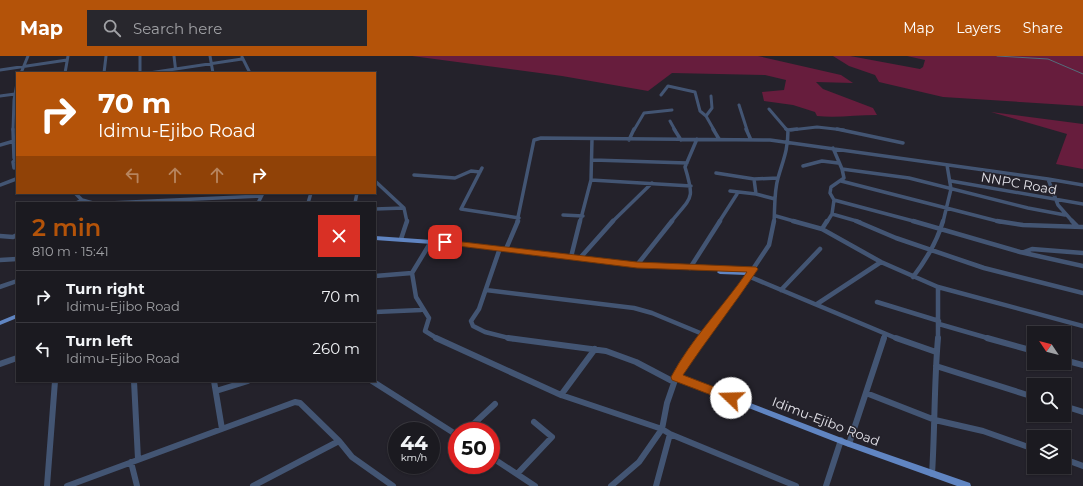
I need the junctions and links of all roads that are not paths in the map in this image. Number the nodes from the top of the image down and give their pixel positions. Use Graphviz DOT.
graph roads {
  1 [pos="28,56"];
  2 [pos="68,56"];
  3 [pos="106,56"];
  4 [pos="140,56"];
  5 [pos="174,56"];
  6 [pos="210,56"];
  7 [pos="241,57"];
  8 [pos="67,60"];
  9 [pos="211,63"];
  10 [pos="23,67"];
  11 [pos="176,69"];
  12 [pos="0,70"];
  13 [pos="21,72"];
  14 [pos="65,72"];
  15 [pos="104,72"];
  16 [pos="140,72"];
  17 [pos="156,72"];
  18 [pos="214,72"];
  19 [pos="249,72"];
  20 [pos="16,94"];
  21 [pos="661,95"];
  22 [pos="0,96"];
  23 [pos="711,96"];
  24 [pos="739,105"];
  25 [pos="769,109"];
  26 [pos="672,110"];
  27 [pos="706,116"];
  28 [pos="670,121"];
  29 [pos="788,130"];
  30 [pos="592,139"];
  31 [pos="719,139"];
  32 [pos="629,140"];
  33 [pos="681,140"];
  34 [pos="697,140"];
  35 [pos="752,140"];
  36 [pos="14,141"];
  37 [pos="788,142"];
  38 [pos="903,143"];
  39 [pos="0,145"];
  40 [pos="833,148"];
  41 [pos="16,159"];
  42 [pos="593,160"];
  43 [pos="687,163"];
  44 [pos="838,163"];
  45 [pos="947,165"];
  46 [pos="803,166"];
  47 [pos="14,168"];
  48 [pos="842,169"];
  49 [pos="716,173"];
  50 [pos="414,175"];
  51 [pos="778,178"];
  52 [pos="16,179"];
  53 [pos="754,179"];
  54 [pos="1048,179"];
  55 [pos="591,180"];
  56 [pos="841,181"];
  57 [pos="951,181"];
  58 [pos="376,182"];
  59 [pos="652,183"];
  60 [pos="0,185"];
  61 [pos="1083,185"];
  62 [pos="691,186"];
  63 [pos="951,189"];
  64 [pos="730,191"];
  65 [pos="76,194"];
  66 [pos="737,194"];
  67 [pos="756,194"];
  68 [pos="262,195"];
  69 [pos="775,199"];
  70 [pos="82,200"];
  71 [pos="834,200"];
  72 [pos="1055,200"];
  73 [pos="78,202"];
  74 [pos="89,202"];
  75 [pos="128,202"];
  76 [pos="1083,204"];
  77 [pos="404,208"];
  78 [pos="947,208"];
  79 [pos="376,210"];
  80 [pos="832,214"];
  81 [pos="564,215"];
  82 [pos="1065,215"];
  83 [pos="583,216"];
  84 [pos="776,216"];
  85 [pos="519,218"];
  86 [pos="1077,226"];
  87 [pos="1083,227"];
  88 [pos="822,229"];
  89 [pos="941,229"];
  90 [pos="0,236"];
  91 [pos="16,236"];
  92 [pos="401,239"];
  93 [pos="376,240"];
  94 [pos="376,240"];
  95 [pos="429,245"];
  96 [pos="506,249"];
  97 [pos="820,249"];
  98 [pos="931,249"];
  99 [pos="499,251"];
  100 [pos="1024,252"];
  101 [pos="1083,253"];
  102 [pos="571,257"];
  103 [pos="580,258"];
  104 [pos="16,259"];
  105 [pos="0,260"];
  106 [pos="593,261"];
  107 [pos="881,262"];
  108 [pos="637,265"];
  109 [pos="1083,266"];
  110 [pos="648,267"];
  111 [pos="690,268"];
  112 [pos="412,273"];
  113 [pos="750,273"];
  114 [pos="376,276"];
  115 [pos="913,277"];
  116 [pos="16,281"];
  117 [pos="0,286"];
  118 [pos="938,287"];
  119 [pos="486,290"];
  120 [pos="781,290"];
  121 [pos="1083,293"];
  122 [pos="877,302"];
  123 [pos="817,304"];
  124 [pos="421,310"];
  125 [pos="376,312"];
  126 [pos="16,313"];
  127 [pos="16,316"];
  128 [pos="0,320"];
  129 [pos="0,323"];
  130 [pos="939,323"];
  131 [pos="1083,326"];
  132 [pos="885,334"];
  133 [pos="705,335"];
  134 [pos="595,349"];
  135 [pos="1027,349"];
  136 [pos="936,352"];
  137 [pos="16,358"];
  138 [pos="1071,362"];
  139 [pos="0,364"];
  140 [pos="1083,365"];
  141 [pos="936,366"];
  142 [pos="675,379"];
  143 [pos="55,382"];
  144 [pos="134,382"];
  145 [pos="214,382"];
  146 [pos="245,382"];
  147 [pos="374,382"];
  148 [pos="216,391"];
  149 [pos="866,393"];
  150 [pos="1027,394"];
  151 [pos="561,395"];
  152 [pos="495,404"];
  153 [pos="1071,408"];
  154 [pos="1083,412"];
  155 [pos="935,420"];
  156 [pos="476,422"];
  157 [pos="534,422"];
  158 [pos="222,429"];
  159 [pos="448,429"];
  160 [pos="662,429"];
  161 [pos="670,434"];
  162 [pos="841,440"];
  163 [pos="339,441"];
  164 [pos="849,444"];
  165 [pos="1027,447"];
  166 [pos="138,459"];
  167 [pos="131,462"];
  168 [pos="1071,462"];
  169 [pos="500,463"];
  170 [pos="1083,466"];
  171 [pos="517,474"];
  172 [pos="932,474"];
  173 [pos="258,485"];
  174 [pos="47,486"];
  175 [pos="67,486"];
  176 [pos="137,486"];
  177 [pos="393,486"];
  178 [pos="535,486"];
  179 [pos="610,486"];
  180 [pos="656,486"];
  181 [pos="796,486"];
  182 [pos="826,486"];
  183 [pos="967,486"];
  1 -- 10 [label="street"];
  2 -- 8 [label="street"];
  3 -- 15 [label="street"];
  4 -- 16 [label="street"];
  5 -- 11 [label="street"];
  6 -- 9 [label="street"];
  7 -- 9 [label="street"];
  7 -- 19 [label="street"];
  8 -- 10 [label="street"];
  8 -- 14 [label="street"];
  9 -- 11 [label="street"];
  9 -- 18 [label="street"];
  10 -- 12 [label="street"];
  10 -- 13 [label="street"];
  11 -- 17 [label="street"];
  20 -- 22 [label="street"];
  20 -- 36 [label="street"];
  21 -- 27 [label="street"];
  23 -- 27 [label="street"];
  24 -- 35 [label="street"];
  25 -- 29 [label="street"];
  26 -- 32 [label="street"];
  27 -- 31 [label="street"];
  28 -- 33 [label="street"];
  29 -- 37 [label="street"];
  29 -- 38 [label="street"];
  30 -- 32 [label="street"];
  30 -- 42 [label="street"];
  30 -- 85 [label="street"];
  31 -- 34 [label="street"];
  31 -- 35 [label="street"];
  32 -- 33 [label="street"];
  33 -- 34 [label="street"];
  34 -- 43 [label="street"];
  35 -- 37 [label="street"];
  36 -- 39 [label="street"];
  36 -- 41 [label="street"];
  37 -- 40 [label="street"];
  37 -- 51 [label="street"];
  40 -- 44 [label="street"];
  40 -- 45 [label="street"];
  41 -- 47 [label="street"];
  42 -- 43 [label="street"];
  42 -- 55 [label="street"];
  43 -- 62 [label="street"];
  44 -- 46 [label="street"];
  44 -- 48 [label="street"];
  45 -- 54 [label="street"];
  45 -- 57 [label="street"];
  48 -- 56 [label="street"];
  48 -- 63 [label="street"];
  49 -- 53 [label="street"];
  50 -- 85 [label="street"];
  51 -- 53 [label="street"];
  51 -- 69 [label="street"];
  52 -- 60 [label="street"];
  53 -- 67 [label="street"];
  54 -- 61 [label="street"];
  54 -- 72 [label="street"];
  55 -- 59 [label="street"];
  55 -- 83 [label="street"];
  56 -- 71 [label="street"];
  56 -- 78 [label="street"];
  57 -- 63 [label="street"];
  57 -- 72 [label="street, NNPC Road"];
  58 -- 77 [label="street"];
  59 -- 62 [label="street"];
  59 -- 103 [label="street"];
  62 -- 108 [label="street"];
  63 -- 78 [label="street"];
  63 -- 82 [label="street"];
  64 -- 67 [label="street"];
  65 -- 70 [label="street"];
  66 -- 111 [label="street"];
  67 -- 69 [label="street"];
  68 -- 75 [label="street"];
  69 -- 84 [label="street"];
  70 -- 73 [label="street"];
  70 -- 74 [label="street"];
  71 -- 80 [label="street"];
  71 -- 89 [label="street"];
  72 -- 76 [label="street, NNPC Road"];
  72 -- 82 [label="street"];
  77 -- 79 [label="street"];
  77 -- 92 [label="street"];
  78 -- 86 [label="street"];
  78 -- 89 [label="street"];
  80 -- 88 [label="street"];
  80 -- 98 [label="street"];
  81 -- 83 [label="street"];
  82 -- 86 [label="street"];
  83 -- 102 [label="street"];
  84 -- 88 [label="street"];
  84 -- 113 [label="street"];
  85 -- 96 [label="street"];
  86 -- 87 [label="street"];
  88 -- 107 [label="street"];
  89 -- 98 [label="street"];
  89 -- 100 [label="street"];
  90 -- 91 [label="street"];
  92 -- 93 [label="main road"];
  92 -- 96 [label="main road"];
  94 -- 95 [label="main road"];
  95 -- 99 [label="main road"];
  95 -- 112 [label="street"];
  96 -- 102 [label="main road"];
  97 -- 120 [label="street"];
  98 -- 115 [label="street"];
  98 -- 121 [label="street"];
  99 -- 106 [label="main road"];
  99 -- 119 [label="street"];
  100 -- 101 [label="street"];
  100 -- 109 [label="street"];
  102 -- 103 [label="main road"];
  103 -- 106 [label="main road"];
  104 -- 105 [label="street"];
  106 -- 108 [label="main road"];
  106 -- 110 [label="main road"];
  107 -- 115 [label="street"];
  107 -- 123 [label="street"];
  108 -- 110 [label="main road"];
  110 -- 111 [label="main road"];
  110 -- 113 [label="main road"];
  111 -- 113 [label="main road"];
  112 -- 114 [label="street"];
  112 -- 124 [label="street"];
  113 -- 120 [label="street"];
  113 -- 133 [label="main road"];
  115 -- 118 [label="street"];
  116 -- 117 [label="street"];
  118 -- 130 [label="street"];
  118 -- 131 [label="street"];
  119 -- 133 [label="street"];
  119 -- 134 [label="street"];
  120 -- 123 [label="street"];
  122 -- 130 [label="street"];
  123 -- 132 [label="street"];
  124 -- 125 [label="street"];
  124 -- 151 [label="street"];
  126 -- 128 [label="main road"];
  127 -- 129 [label="main road"];
  130 -- 135 [label="street"];
  130 -- 136 [label="street"];
  132 -- 136 [label="street"];
  132 -- 149 [label="street"];
  133 -- 142 [label="main road"];
  134 -- 142 [label="street"];
  134 -- 151 [label="street"];
  136 -- 141 [label="street"];
  137 -- 139 [label="street"];
  138 -- 140 [label="street"];
  141 -- 150 [label="street"];
  141 -- 155 [label="street"];
  142 -- 160 [label="street"];
  142 -- 162 [label="main road, Idimu-Ejibo Road"];
  143 -- 174 [label="street"];
  144 -- 166 [label="street"];
  145 -- 148 [label="street"];
  146 -- 148 [label="street"];
  147 -- 159 [label="street"];
  148 -- 158 [label="street"];
  149 -- 155 [label="street"];
  149 -- 164 [label="street"];
  151 -- 160 [label="street"];
  152 -- 156 [label="street"];
  153 -- 154 [label="street"];
  155 -- 165 [label="street"];
  155 -- 172 [label="street"];
  157 -- 171 [label="street"];
  158 -- 163 [label="street"];
  158 -- 166 [label="street"];
  160 -- 161 [label="street"];
  160 -- 179 [label="street"];
  161 -- 180 [label="street"];
  161 -- 181 [label="street"];
  162 -- 164 [label="main road, Idimu-Ejibo Road"];
  162 -- 182 [label="street"];
  163 -- 173 [label="street"];
  163 -- 177 [label="street"];
  164 -- 172 [label="main road, Idimu-Ejibo Road"];
  166 -- 167 [label="street"];
  167 -- 175 [label="street"];
  167 -- 176 [label="street"];
  168 -- 170 [label="street"];
  169 -- 171 [label="street"];
  171 -- 178 [label="street"];
  172 -- 183 [label="main road, Idimu-Ejibo Road"];
}
